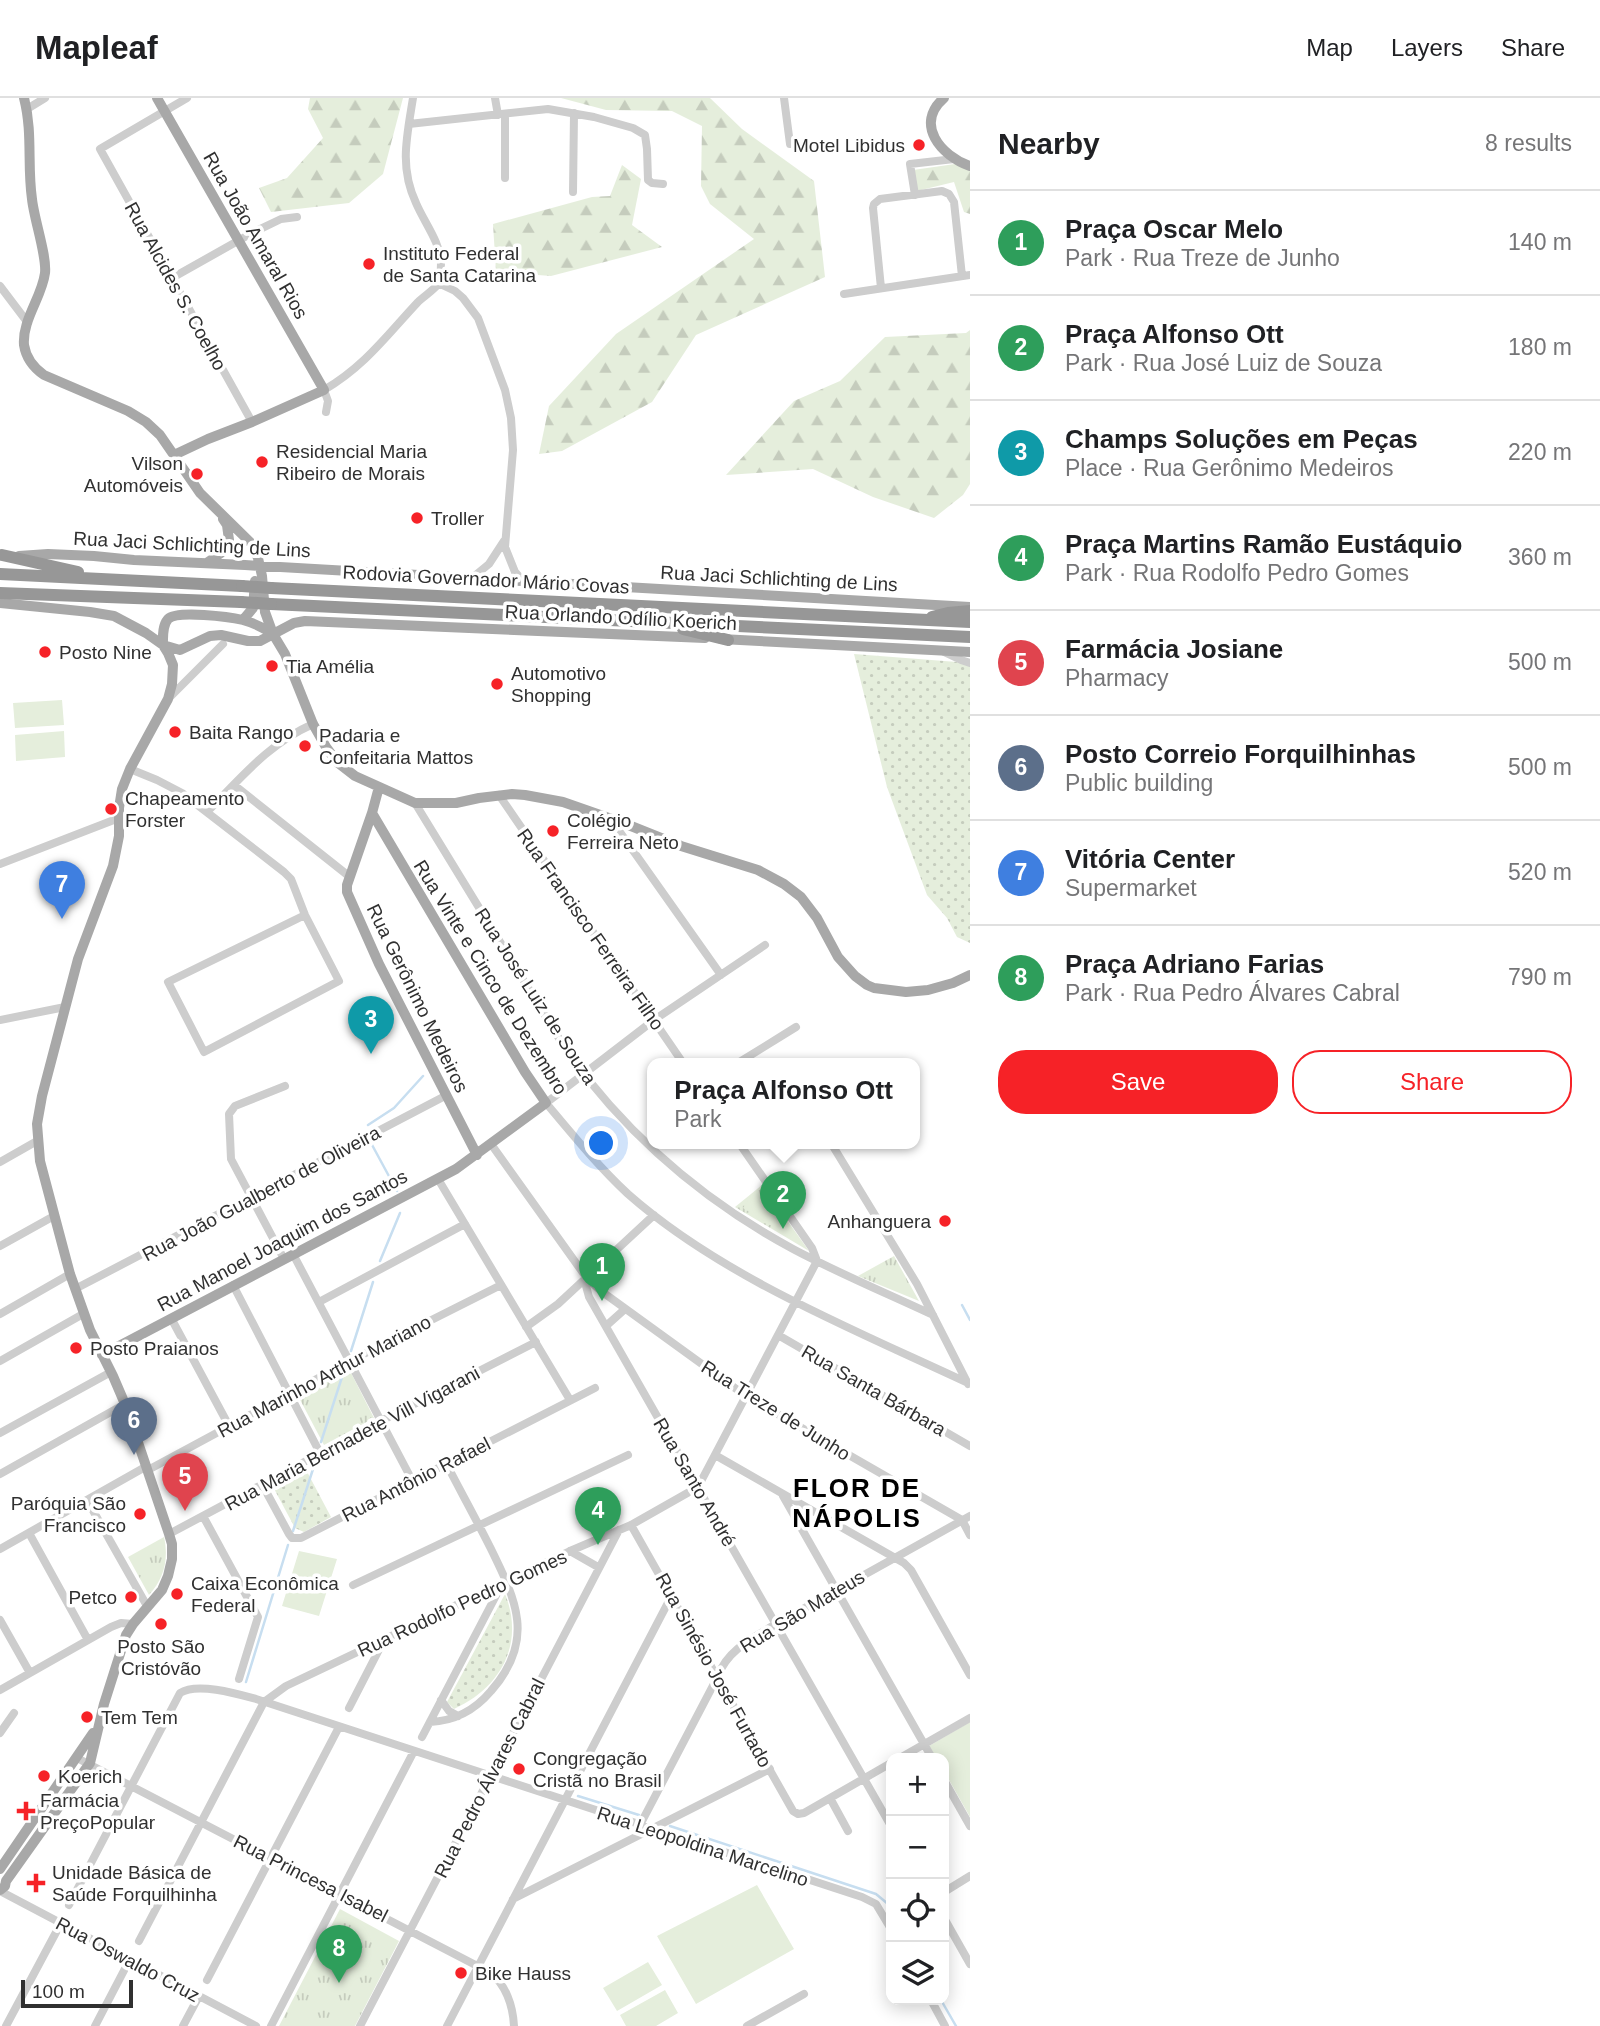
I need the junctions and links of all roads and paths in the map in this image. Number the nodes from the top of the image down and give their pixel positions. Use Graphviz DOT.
graph roads {
  1 [pos="45,98"];
  2 [pos="157,98"];
  3 [pos="187,98"];
  4 [pos="413,98"];
  5 [pos="495,98"];
  6 [pos="783,98"];
  7 [pos="944,98"];
  8 [pos="25,103"];
  9 [pos="164,111"];
  10 [pos="574,113"];
  11 [pos="502,115"];
  12 [pos="409,124"];
  13 [pos="790,145"];
  14 [pos="954,159"];
  15 [pos="970,166"];
  16 [pos="505,178"];
  17 [pos="663,184"];
  18 [pos="573,192"];
  19 [pos="915,195"];
  20 [pos="298,217"];
  21 [pos="239,240"];
  22 [pos="966,275"];
  23 [pos="172,278"];
  24 [pos="438,283"];
  25 [pos="0,286"];
  26 [pos="881,288"];
  27 [pos="844,294"];
  28 [pos="28,323"];
  29 [pos="324,390"];
  30 [pos="326,412"];
  31 [pos="252,422"];
  32 [pos="174,455"];
  33 [pos="220,514"];
  34 [pos="506,538"];
  35 [pos="252,544"];
  36 [pos="1,555"];
  37 [pos="206,562"];
  38 [pos="260,565"];
  39 [pos="282,567"];
  40 [pos="0,574"];
  41 [pos="472,578"];
  42 [pos="116,580"];
  43 [pos="523,581"];
  44 [pos="0,593"];
  45 [pos="0,603"];
  46 [pos="970,609"];
  47 [pos="243,620"];
  48 [pos="921,620"];
  49 [pos="652,622"];
  50 [pos="970,622"];
  51 [pos="294,623"];
  52 [pos="273,634"];
  53 [pos="970,637"];
  54 [pos="728,639"];
  55 [pos="223,644"];
  56 [pos="163,645"];
  57 [pos="942,650"];
  58 [pos="970,652"];
  59 [pos="285,654"];
  60 [pos="970,663"];
  61 [pos="168,699"];
  62 [pos="313,724"];
  63 [pos="130,769"];
  64 [pos="234,785"];
  65 [pos="379,787"];
  66 [pos="499,795"];
  67 [pos="415,803"];
  68 [pos="208,811"];
  69 [pos="372,813"];
  70 [pos="119,818"];
  71 [pos="610,818"];
  72 [pos="0,864"];
  73 [pos="350,877"];
  74 [pos="305,915"];
  75 [pos="765,945"];
  76 [pos="721,975"];
  77 [pos="970,975"];
  78 [pos="65,1007"];
  79 [pos="0,1020"];
  80 [pos="654,1020"];
  81 [pos="796,1027"];
  82 [pos="680,1058"];
  83 [pos="746,1058"];
  84 [pos="583,1074"];
  85 [pos="285,1086"];
  86 [pos="447,1096"];
  87 [pos="546,1103"];
  88 [pos="37,1141"];
  89 [pos="491,1144"];
  90 [pos="647,1145"];
  91 [pos="652,1149"];
  92 [pos="743,1149"];
  93 [pos="835,1149"];
  94 [pos="477,1155"];
  95 [pos="0,1162"];
  96 [pos="438,1179"];
  97 [pos="252,1199"];
  98 [pos="654,1215"];
  99 [pos="54,1216"];
  100 [pos="465,1224"];
  101 [pos="0,1246"];
  102 [pos="288,1256"];
  103 [pos="817,1261"];
  104 [pos="70,1274"];
  105 [pos="586,1277"];
  106 [pos="233,1285"];
  107 [pos="501,1285"];
  108 [pos="75,1289"];
  109 [pos="318,1302"];
  110 [pos="796,1302"];
  111 [pos="625,1309"];
  112 [pos="0,1314"];
  113 [pos="83,1314"];
  114 [pos="933,1315"];
  115 [pos="171,1318"];
  116 [pos="526,1326"];
  117 [pos="606,1326"];
  118 [pos="778,1335"];
  119 [pos="536,1342"];
  120 [pos="102,1355"];
  121 [pos="0,1361"];
  122 [pos="350,1361"];
  123 [pos="111,1372"];
  124 [pos="969,1386"];
  125 [pos="595,1388"];
  126 [pos="289,1393"];
  127 [pos="746,1396"];
  128 [pos="570,1400"];
  129 [pos="125,1404"];
  130 [pos="381,1421"];
  131 [pos="229,1426"];
  132 [pos="0,1433"];
  133 [pos="970,1446"];
  134 [pos="320,1453"];
  135 [pos="628,1455"];
  136 [pos="715,1455"];
  137 [pos="447,1465"];
  138 [pos="148,1468"];
  139 [pos="0,1474"];
  140 [pos="413,1482"];
  141 [pos="262,1484"];
  142 [pos="698,1487"];
  143 [pos="782,1493"];
  144 [pos="87,1500"];
  145 [pos="203,1516"];
  146 [pos="966,1518"];
  147 [pos="479,1525"];
  148 [pos="631,1525"];
  149 [pos="618,1530"];
  150 [pos="29,1533"];
  151 [pos="169,1534"];
  152 [pos="970,1535"];
  153 [pos="0,1549"];
  154 [pos="570,1551"];
  155 [pos="895,1557"];
  156 [pos="598,1567"];
  157 [pos="504,1584"];
  158 [pos="354,1585"];
  159 [pos="836,1590"];
  160 [pos="672,1595"];
  161 [pos="147,1606"];
  162 [pos="0,1620"];
  163 [pos="133,1623"];
  164 [pos="776,1624"];
  165 [pos="88,1640"];
  166 [pos="384,1640"];
  167 [pos="30,1673"];
  168 [pos="970,1675"];
  169 [pos="718,1676"];
  170 [pos="239,1679"];
  171 [pos="0,1690"];
  172 [pos="441,1700"];
  173 [pos="264,1702"];
  174 [pos="349,1708"];
  175 [pos="15,1713"];
  176 [pos="458,1716"];
  177 [pos="970,1718"];
  178 [pos="430,1722"];
  179 [pos="98,1725"];
  180 [pos="339,1727"];
  181 [pos="0,1733"];
  182 [pos="422,1737"];
  183 [pos="924,1744"];
  184 [pos="414,1751"];
  185 [pos="909,1753"];
  186 [pos="929,1753"];
  187 [pos="78,1758"];
  188 [pos="90,1763"];
  189 [pos="886,1766"];
  190 [pos="770,1769"];
  191 [pos="491,1776"];
  192 [pos="864,1779"];
  193 [pos="131,1785"];
  194 [pos="949,1789"];
  195 [pos="830,1798"];
  196 [pos="565,1801"];
  197 [pos="886,1817"];
  198 [pos="34,1819"];
  199 [pos="202,1822"];
  200 [pos="640,1825"];
  201 [pos="970,1826"];
  202 [pos="45,1827"];
  203 [pos="651,1829"];
  204 [pos="848,1831"];
  205 [pos="271,1858"];
  206 [pos="970,1876"];
  207 [pos="1,1881"];
  208 [pos="949,1889"];
  209 [pos="340,1894"];
  210 [pos="513,1899"];
  211 [pos="69,1905"];
  212 [pos="886,1920"];
  213 [pos="61,1923"];
  214 [pos="949,1927"];
  215 [pos="410,1930"];
  216 [pos="139,1941"];
  217 [pos="130,1959"];
  218 [pos="970,1964"];
  219 [pos="478,1966"];
  220 [pos="207,1980"];
  221 [pos="804,1994"];
  222 [pos="199,1996"];
  223 [pos="934,2005"];
  224 [pos="6,2026"];
  225 [pos="95,2026"];
  226 [pos="183,2026"];
  227 [pos="256,2026"];
  228 [pos="271,2026"];
  229 [pos="360,2026"];
  230 [pos="447,2026"];
  231 [pos="514,2026"];
  232 [pos="747,2026"];
  233 [pos="945,2026"];
  1 -- 8 [label="street"];
  2 -- 9 [label="main road, Rua João Amaral Rios"];
  3 -- 9 [label="street"];
  4 -- 12 [label="street"];
  5 -- 11 [label="street"];
  6 -- 13 [label="street"];
  7 -- 14 [label="main road"];
  8 -- 28 [label="main road"];
  9 -- 21 [label="main road, Rua João Amaral Rios"];
  9 -- 23 [label="street, Rua Alcides S. Coelho"];
  10 -- 11 [label="street"];
  10 -- 17 [label="street"];
  10 -- 18 [label="street"];
  11 -- 12 [label="street"];
  11 -- 16 [label="street"];
  12 -- 24 [label="street"];
  14 -- 15 [label="main road"];
  14 -- 19 [label="street"];
  19 -- 22 [label="street"];
  19 -- 26 [label="street"];
  20 -- 21 [label="street"];
  21 -- 23 [label="street"];
  21 -- 29 [label="main road, Rua João Amaral Rios"];
  22 -- 26 [label="street"];
  23 -- 31 [label="street, Rua Alcides S. Coelho"];
  24 -- 29 [label="street"];
  24 -- 34 [label="street"];
  25 -- 28 [label="street"];
  26 -- 27 [label="street"];
  28 -- 32 [label="main road"];
  29 -- 30 [label="street"];
  29 -- 31 [label="main road"];
  31 -- 32 [label="main road"];
  32 -- 33 [label="main road"];
  33 -- 35 [label="main road"];
  33 -- 37 [label="main road"];
  34 -- 41 [label="street"];
  34 -- 43 [label="street"];
  35 -- 38 [label="main road"];
  35 -- 39 [label="main road"];
  36 -- 37 [label="main road, Rua Jaci Schlichting de Lins"];
  36 -- 42 [label="highway"];
  37 -- 38 [label="main road, Rua Jaci Schlichting de Lins"];
  38 -- 39 [label="main road, Rua Jaci Schlichting de Lins"];
  38 -- 47 [label="main road"];
  38 -- 52 [label="main road"];
  39 -- 41 [label="main road, Rua Jaci Schlichting de Lins"];
  40 -- 42 [label="highway, Rodovia Governador Mário Covas"];
  41 -- 43 [label="main road, Rua Jaci Schlichting de Lins"];
  42 -- 48 [label="highway, Rodovia Governador Mário Covas, bridge"];
  43 -- 46 [label="main road, Rua Jaci Schlichting de Lins"];
  44 -- 49 [label="highway, Rodovia Governador Mário Covas, bridge"];
  45 -- 56 [label="main road"];
  46 -- 48 [label="highway"];
  47 -- 52 [label="main road"];
  47 -- 56 [label="main road"];
  48 -- 50 [label="highway, Rodovia Governador Mário Covas"];
  49 -- 53 [label="highway, Rodovia Governador Mário Covas"];
  49 -- 54 [label="highway"];
  51 -- 52 [label="main road, Rua Orlando Odílio Koerich"];
  51 -- 54 [label="main road, Rua Orlando Odílio Koerich"];
  51 -- 59 [label="main road"];
  52 -- 56 [label="main road"];
  52 -- 59 [label="main road"];
  54 -- 57 [label="main road, Rua Orlando Odílio Koerich"];
  55 -- 61 [label="street"];
  56 -- 61 [label="main road"];
  57 -- 58 [label="main road, Rua Orlando Odílio Koerich"];
  57 -- 60 [label="street"];
  59 -- 62 [label="main road"];
  61 -- 63 [label="main road"];
  62 -- 64 [label="street"];
  62 -- 65 [label="main road"];
  63 -- 68 [label="street"];
  63 -- 70 [label="main road"];
  64 -- 68 [label="street"];
  64 -- 73 [label="street"];
  65 -- 67 [label="main road"];
  65 -- 69 [label="main road"];
  66 -- 67 [label="main road"];
  66 -- 71 [label="main road"];
  66 -- 80 [label="street, Rua Francisco Ferreira Filho"];
  67 -- 84 [label="street, Rua José Luiz de Souza"];
  68 -- 74 [label="street"];
  69 -- 73 [label="main road, Rua Gerônimo Medeiros"];
  69 -- 87 [label="main road, Rua Vinte e Cinco de Dezembro"];
  70 -- 72 [label="street"];
  70 -- 78 [label="main road"];
  71 -- 76 [label="street"];
  71 -- 77 [label="main road"];
  73 -- 86 [label="main road, Rua Gerônimo Medeiros"];
  74 -- 74 [label="street"];
  75 -- 76 [label="street"];
  76 -- 80 [label="street"];
  78 -- 79 [label="street"];
  78 -- 88 [label="main road"];
  80 -- 82 [label="street, Rua Francisco Ferreira Filho"];
  80 -- 84 [label="street"];
  81 -- 83 [label="street"];
  84 -- 87 [label="street"];
  84 -- 90 [label="street, Rua José Luiz de Souza"];
  85 -- 97 [label="street"];
  86 -- 94 [label="main road, Rua Gerônimo Medeiros"];
  86 -- 97 [label="street, Rua João Gualberto de Oliveira"];
  87 -- 89 [label="main road, Rua Manoel Joaquim dos Santos"];
  87 -- 98 [label="street, Rua Vinte e Cinco de Dezembro"];
  88 -- 95 [label="street"];
  88 -- 99 [label="main road"];
  89 -- 94 [label="main road, Rua Manoel Joaquim dos Santos"];
  89 -- 105 [label="street, Rua Santo André"];
  91 -- 103 [label="street, Rua José Luiz de Souza"];
  92 -- 103 [label="street"];
  93 -- 114 [label="street"];
  94 -- 96 [label="main road, Rua Manoel Joaquim dos Santos"];
  96 -- 100 [label="street"];
  96 -- 102 [label="main road, Rua Manoel Joaquim dos Santos"];
  97 -- 102 [label="street"];
  97 -- 108 [label="street, Rua João Gualberto de Oliveira"];
  98 -- 105 [label="street"];
  98 -- 110 [label="street, Rua Vinte e Cinco de Dezembro"];
  99 -- 101 [label="street"];
  99 -- 104 [label="main road"];
  100 -- 107 [label="street"];
  100 -- 109 [label="street"];
  102 -- 106 [label="main road, Rua Manoel Joaquim dos Santos"];
  102 -- 109 [label="street"];
  103 -- 110 [label="street"];
  103 -- 114 [label="street, Rua José Luiz de Souza"];
  104 -- 108 [label="main road"];
  104 -- 112 [label="street"];
  105 -- 111 [label="street, Rua Treze de Junho"];
  105 -- 116 [label="street"];
  105 -- 117 [label="street, Rua Santo André"];
  106 -- 115 [label="main road, Rua Manoel Joaquim dos Santos"];
  106 -- 126 [label="street"];
  107 -- 116 [label="street"];
  107 -- 122 [label="street, Rua Marinho Arthur Mariano"];
  108 -- 113 [label="main road"];
  109 -- 122 [label="street"];
  110 -- 118 [label="street"];
  110 -- 124 [label="street, Rua Vinte e Cinco de Dezembro"];
  111 -- 117 [label="street"];
  111 -- 127 [label="street, Rua Treze de Junho"];
  113 -- 120 [label="main road"];
  113 -- 121 [label="street"];
  114 -- 124 [label="street"];
  115 -- 120 [label="main road, Rua Manoel Joaquim dos Santos"];
  115 -- 131 [label="street"];
  116 -- 119 [label="street"];
  117 -- 142 [label="street, Rua Santo André"];
  118 -- 127 [label="street"];
  118 -- 133 [label="street, Rua Santa Bárbara"];
  119 -- 128 [label="street"];
  119 -- 130 [label="street, Rua Maria Bernadete Vill Vigarani"];
  120 -- 123 [label="main road"];
  122 -- 126 [label="street, Rua Marinho Arthur Mariano"];
  122 -- 130 [label="street"];
  123 -- 129 [label="main road"];
  123 -- 132 [label="street"];
  125 -- 128 [label="street, Rua Antônio Rafael"];
  126 -- 131 [label="street, Rua Marinho Arthur Mariano"];
  126 -- 134 [label="street"];
  127 -- 136 [label="street"];
  127 -- 146 [label="street, Rua Treze de Junho"];
  128 -- 137 [label="street, Rua Antônio Rafael"];
  129 -- 138 [label="main road"];
  129 -- 139 [label="street"];
  130 -- 134 [label="street, Rua Maria Bernadete Vill Vigarani"];
  130 -- 140 [label="street"];
  131 -- 138 [label="street, Rua Marinho Arthur Mariano"];
  134 -- 141 [label="street, Rua Maria Bernadete Vill Vigarani"];
  135 -- 147 [label="street"];
  136 -- 142 [label="street"];
  136 -- 143 [label="street"];
  137 -- 140 [label="street, Rua Antônio Rafael"];
  137 -- 147 [label="street"];
  138 -- 144 [label="street, Rua Marinho Arthur Mariano"];
  138 -- 151 [label="main road"];
  140 -- 141 [label="street, Rua Antônio Rafael"];
  141 -- 145 [label="street, Rua Maria Bernadete Vill Vigarani"];
  142 -- 148 [label="street, Rua Rodolfo Pedro Gomes"];
  142 -- 164 [label="street, Rua Santo André"];
  143 -- 155 [label="street"];
  143 -- 159 [label="street"];
  144 -- 150 [label="street, Rua Marinho Arthur Mariano"];
  144 -- 161 [label="street"];
  145 -- 151 [label="street, Rua Maria Bernadete Vill Vigarani"];
  145 -- 170 [label="street"];
  146 -- 152 [label="street"];
  146 -- 155 [label="street, Rua São Mateus"];
  147 -- 157 [label="street"];
  147 -- 158 [label="street"];
  148 -- 149 [label="street, Rua Rodolfo Pedro Gomes"];
  148 -- 160 [label="street, Rua Sinésio José Furtado"];
  149 -- 154 [label="street, Rua Rodolfo Pedro Gomes"];
  149 -- 156 [label="street, Rua Pedro Álvares Cabral"];
  150 -- 153 [label="street, Rua Marinho Arthur Mariano"];
  150 -- 165 [label="street"];
  151 -- 161 [label="main road"];
  154 -- 156 [label="street"];
  154 -- 157 [label="street, Rua Rodolfo Pedro Gomes"];
  155 -- 159 [label="street, Rua São Mateus"];
  155 -- 168 [label="street"];
  156 -- 191 [label="street, Rua Pedro Álvares Cabral"];
  157 -- 166 [label="street, Rua Rodolfo Pedro Gomes"];
  157 -- 172 [label="street"];
  157 -- 176 [label="street"];
  159 -- 164 [label="street, Rua São Mateus"];
  159 -- 183 [label="street"];
  160 -- 169 [label="street, Rua Sinésio José Furtado"];
  160 -- 196 [label="street"];
  161 -- 163 [label="main road"];
  162 -- 167 [label="street"];
  163 -- 165 [label="street"];
  163 -- 179 [label="main road"];
  164 -- 169 [label="street, Rua São Mateus"];
  164 -- 192 [label="street, Rua Santo André"];
  165 -- 167 [label="street"];
  166 -- 173 [label="street, Rua Rodolfo Pedro Gomes"];
  166 -- 174 [label="street"];
  167 -- 171 [label="street"];
  169 -- 190 [label="street, Rua Sinésio José Furtado"];
  169 -- 200 [label="street, Rua São Mateus"];
  172 -- 176 [label="street"];
  172 -- 178 [label="street"];
  173 -- 180 [label="street, Rua Leopoldina Marcelino"];
  173 -- 193 [label="street, Rua Leopoldina Marcelino"];
  173 -- 199 [label="street"];
  175 -- 181 [label="street"];
  176 -- 178 [label="street"];
  177 -- 183 [label="street"];
  178 -- 182 [label="street"];
  179 -- 187 [label="main road"];
  179 -- 188 [label="main road"];
  180 -- 184 [label="street, Rua Leopoldina Marcelino"];
  180 -- 205 [label="street"];
  183 -- 185 [label="street"];
  183 -- 186 [label="street"];
  184 -- 191 [label="street, Rua Leopoldina Marcelino"];
  184 -- 209 [label="street"];
  187 -- 188 [label="street, Rua Princesa Isabel"];
  187 -- 198 [label="main road"];
  188 -- 193 [label="street, Rua Princesa Isabel"];
  188 -- 202 [label="main road"];
  189 -- 192 [label="street"];
  190 -- 195 [label="street, Rua Sinésio José Furtado"];
  190 -- 203 [label="street"];
  191 -- 196 [label="street, Rua Leopoldina Marcelino"];
  191 -- 215 [label="street, Rua Pedro Álvares Cabral"];
  192 -- 195 [label="street"];
  192 -- 197 [label="street, Rua Santo André"];
  193 -- 199 [label="street, Rua Princesa Isabel"];
  193 -- 211 [label="street"];
  194 -- 201 [label="street"];
  195 -- 204 [label="street"];
  196 -- 200 [label="street, Rua Leopoldina Marcelino"];
  196 -- 210 [label="street"];
  198 -- 202 [label="main road"];
  198 -- 207 [label="main road"];
  199 -- 205 [label="street, Rua Princesa Isabel"];
  199 -- 216 [label="street"];
  200 -- 203 [label="street, Rua Leopoldina Marcelino"];
  202 -- 207 [label="main road"];
  203 -- 210 [label="street"];
  203 -- 212 [label="street, Rua Leopoldina Marcelino"];
  205 -- 209 [label="street, Rua Princesa Isabel"];
  205 -- 220 [label="street"];
  206 -- 208 [label="street"];
  207 -- 213 [label="street, Rua Oswaldo Cruz"];
  209 -- 215 [label="street, Rua Princesa Isabel"];
  209 -- 228 [label="street"];
  210 -- 219 [label="street"];
  213 -- 217 [label="street, Rua Oswaldo Cruz"];
  213 -- 224 [label="street"];
  214 -- 218 [label="street"];
  215 -- 219 [label="street, Rua Princesa Isabel"];
  215 -- 229 [label="street, Rua Pedro Álvares Cabral"];
  217 -- 222 [label="street, Rua Oswaldo Cruz"];
  217 -- 225 [label="street"];
  219 -- 230 [label="street"];
  219 -- 231 [label="street, Rua Princesa Isabel"];
  221 -- 232 [label="street"];
  222 -- 226 [label="street"];
  222 -- 227 [label="street, Rua Oswaldo Cruz"];
  223 -- 233 [label="street"];
}
